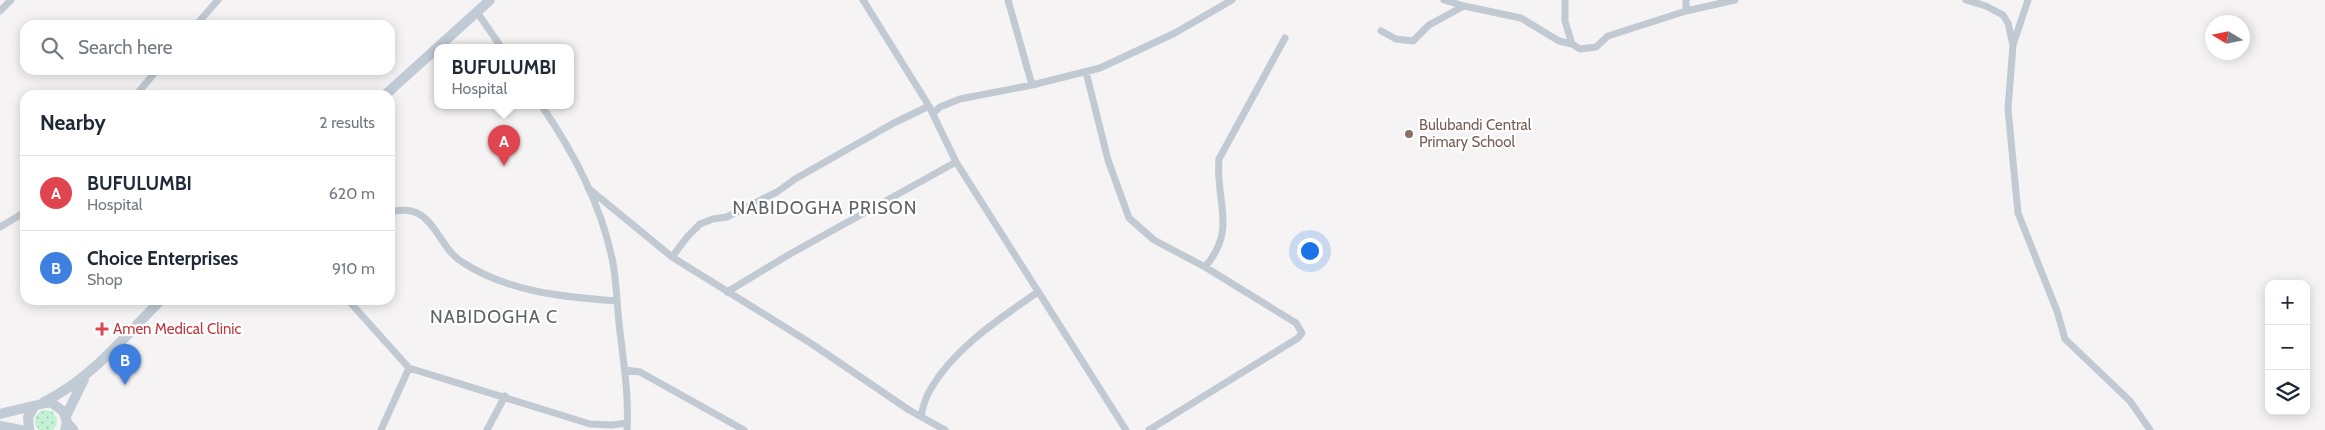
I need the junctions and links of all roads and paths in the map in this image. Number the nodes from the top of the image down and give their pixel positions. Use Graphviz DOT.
graph roads {
  1 [pos="11,0"];
  2 [pos="218,0"];
  3 [pos="490,0"];
  4 [pos="863,0"];
  5 [pos="1008,0"];
  6 [pos="1232,0"];
  7 [pos="1444,0"];
  8 [pos="1565,0"];
  9 [pos="1686,0"];
  10 [pos="1735,0"];
  11 [pos="1966,0"];
  12 [pos="2028,0"];
  13 [pos="1464,6"];
  14 [pos="0,11"];
  15 [pos="1686,11"];
  16 [pos="477,12"];
  17 [pos="200,20"];
  18 [pos="1382,31"];
  19 [pos="1285,38"];
  20 [pos="442,44"];
  21 [pos="499,44"];
  22 [pos="1572,44"];
  23 [pos="2013,45"];
  24 [pos="434,51"];
  25 [pos="1086,72"];
  26 [pos="153,75"];
  27 [pos="1032,85"];
  28 [pos="140,90"];
  29 [pos="391,90"];
  30 [pos="929,106"];
  31 [pos="544,109"];
  32 [pos="932,113"];
  33 [pos="956,162"];
  34 [pos="588,188"];
  35 [pos="395,212"];
  36 [pos="20,215"];
  37 [pos="0,227"];
  38 [pos="672,257"];
  39 [pos="1206,267"];
  40 [pos="727,292"];
  41 [pos="1038,292"];
  42 [pos="616,301"];
  43 [pos="156,305"];
  44 [pos="352,305"];
  45 [pos="409,368"];
  46 [pos="625,370"];
  47 [pos="86,376"];
  48 [pos="505,396"];
  49 [pos="44,402"];
  50 [pos="34,407"];
  51 [pos="0,414"];
  52 [pos="921,416"];
  53 [pos="66,423"];
  54 [pos="0,426"];
  55 [pos="627,426"];
  56 [pos="21,430"];
  57 [pos="29,430"];
  58 [pos="74,430"];
  59 [pos="381,430"];
  60 [pos="487,430"];
  61 [pos="744,430"];
  62 [pos="945,430"];
  63 [pos="1126,430"];
  64 [pos="1149,430"];
  65 [pos="2150,430"];
  1 -- 14 [label="street"];
  2 -- 17 [label="street"];
  3 -- 16 [label="main road"];
  4 -- 30 [label="street"];
  5 -- 27 [label="street"];
  6 -- 25 [label="street"];
  7 -- 13 [label="street"];
  8 -- 22 [label="street"];
  9 -- 15 [label="street"];
  10 -- 15 [label="street"];
  11 -- 23 [label="street"];
  12 -- 23 [label="street"];
  13 -- 18 [label="street"];
  13 -- 22 [label="street"];
  15 -- 22 [label="street"];
  16 -- 20 [label="main road"];
  16 -- 21 [label="street"];
  19 -- 39 [label="street"];
  23 -- 65 [label="street"];
  24 -- 29 [label="main road"];
  25 -- 27 [label="street"];
  25 -- 39 [label="street"];
  26 -- 28 [label="street"];
  27 -- 32 [label="street"];
  30 -- 32 [label="street"];
  30 -- 38 [label="street"];
  31 -- 34 [label="street"];
  32 -- 33 [label="street"];
  33 -- 40 [label="street"];
  33 -- 41 [label="street"];
  34 -- 38 [label="street"];
  34 -- 42 [label="street"];
  35 -- 42 [label="street"];
  36 -- 37 [label="street"];
  38 -- 40 [label="street"];
  39 -- 64 [label="street"];
  40 -- 52 [label="street"];
  41 -- 52 [label="street"];
  41 -- 63 [label="street"];
  42 -- 46 [label="street"];
  43 -- 47 [label="main road"];
  44 -- 45 [label="street"];
  45 -- 48 [label="street"];
  45 -- 59 [label="street"];
  46 -- 55 [label="street"];
  46 -- 61 [label="street"];
  47 -- 49 [label="main road"];
  47 -- 53 [label="main road"];
  48 -- 55 [label="street"];
  48 -- 60 [label="street"];
  49 -- 50 [label="main road"];
  49 -- 53 [label="main road"];
  50 -- 51 [label="main road"];
  50 -- 57 [label="main road"];
  52 -- 62 [label="street"];
  53 -- 58 [label="street"];
  54 -- 56 [label="main road"];
}
